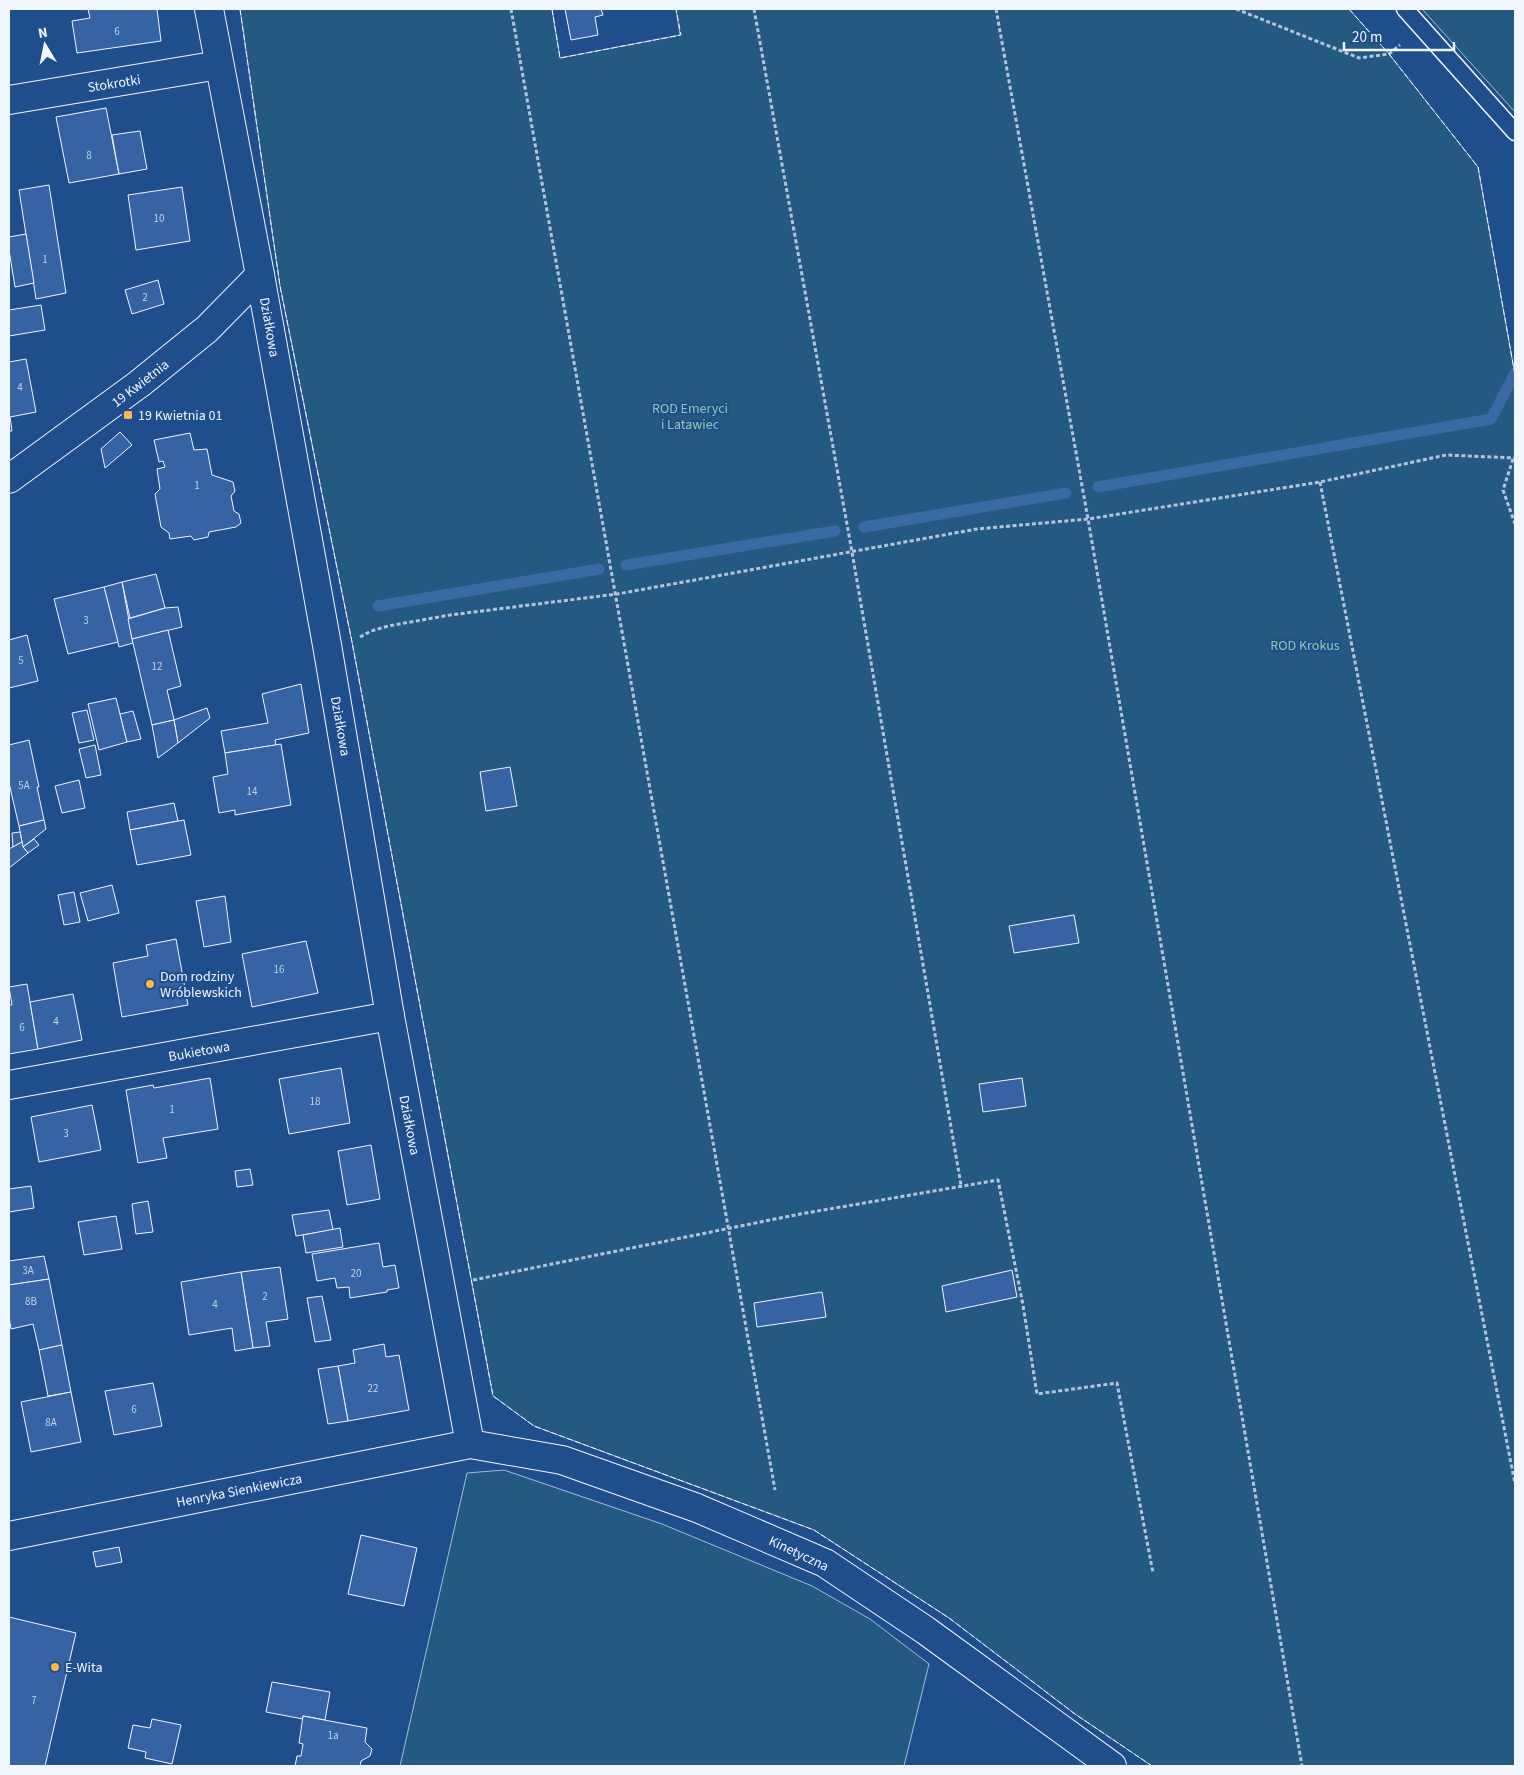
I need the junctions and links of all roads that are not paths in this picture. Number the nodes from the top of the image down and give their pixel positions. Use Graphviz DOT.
graph roads {
  1 [pos="209,9"];
  2 [pos="1405,9"];
  3 [pos="219,65"];
  4 [pos="9,100"];
  5 [pos="1515,132"];
  6 [pos="260,275"];
  7 [pos="9,479"];
  8 [pos="390,1016"];
  9 [pos="9,1085"];
  10 [pos="470,1444"];
  11 [pos="9,1536"];
  12 [pos="1112,1766"];
  1 -- 3 [label="street, Działkowa"];
  2 -- 5 [label="lane"];
  3 -- 4 [label="street, Stokrotki"];
  3 -- 6 [label="street, Działkowa"];
  6 -- 7 [label="street, 19 Kwietnia"];
  6 -- 8 [label="street, Działkowa"];
  8 -- 9 [label="street, Bukietowa"];
  8 -- 10 [label="street, Działkowa"];
  10 -- 11 [label="street, Henryka Sienkiewicza"];
  10 -- 12 [label="street, Kinetyczna"];
}
